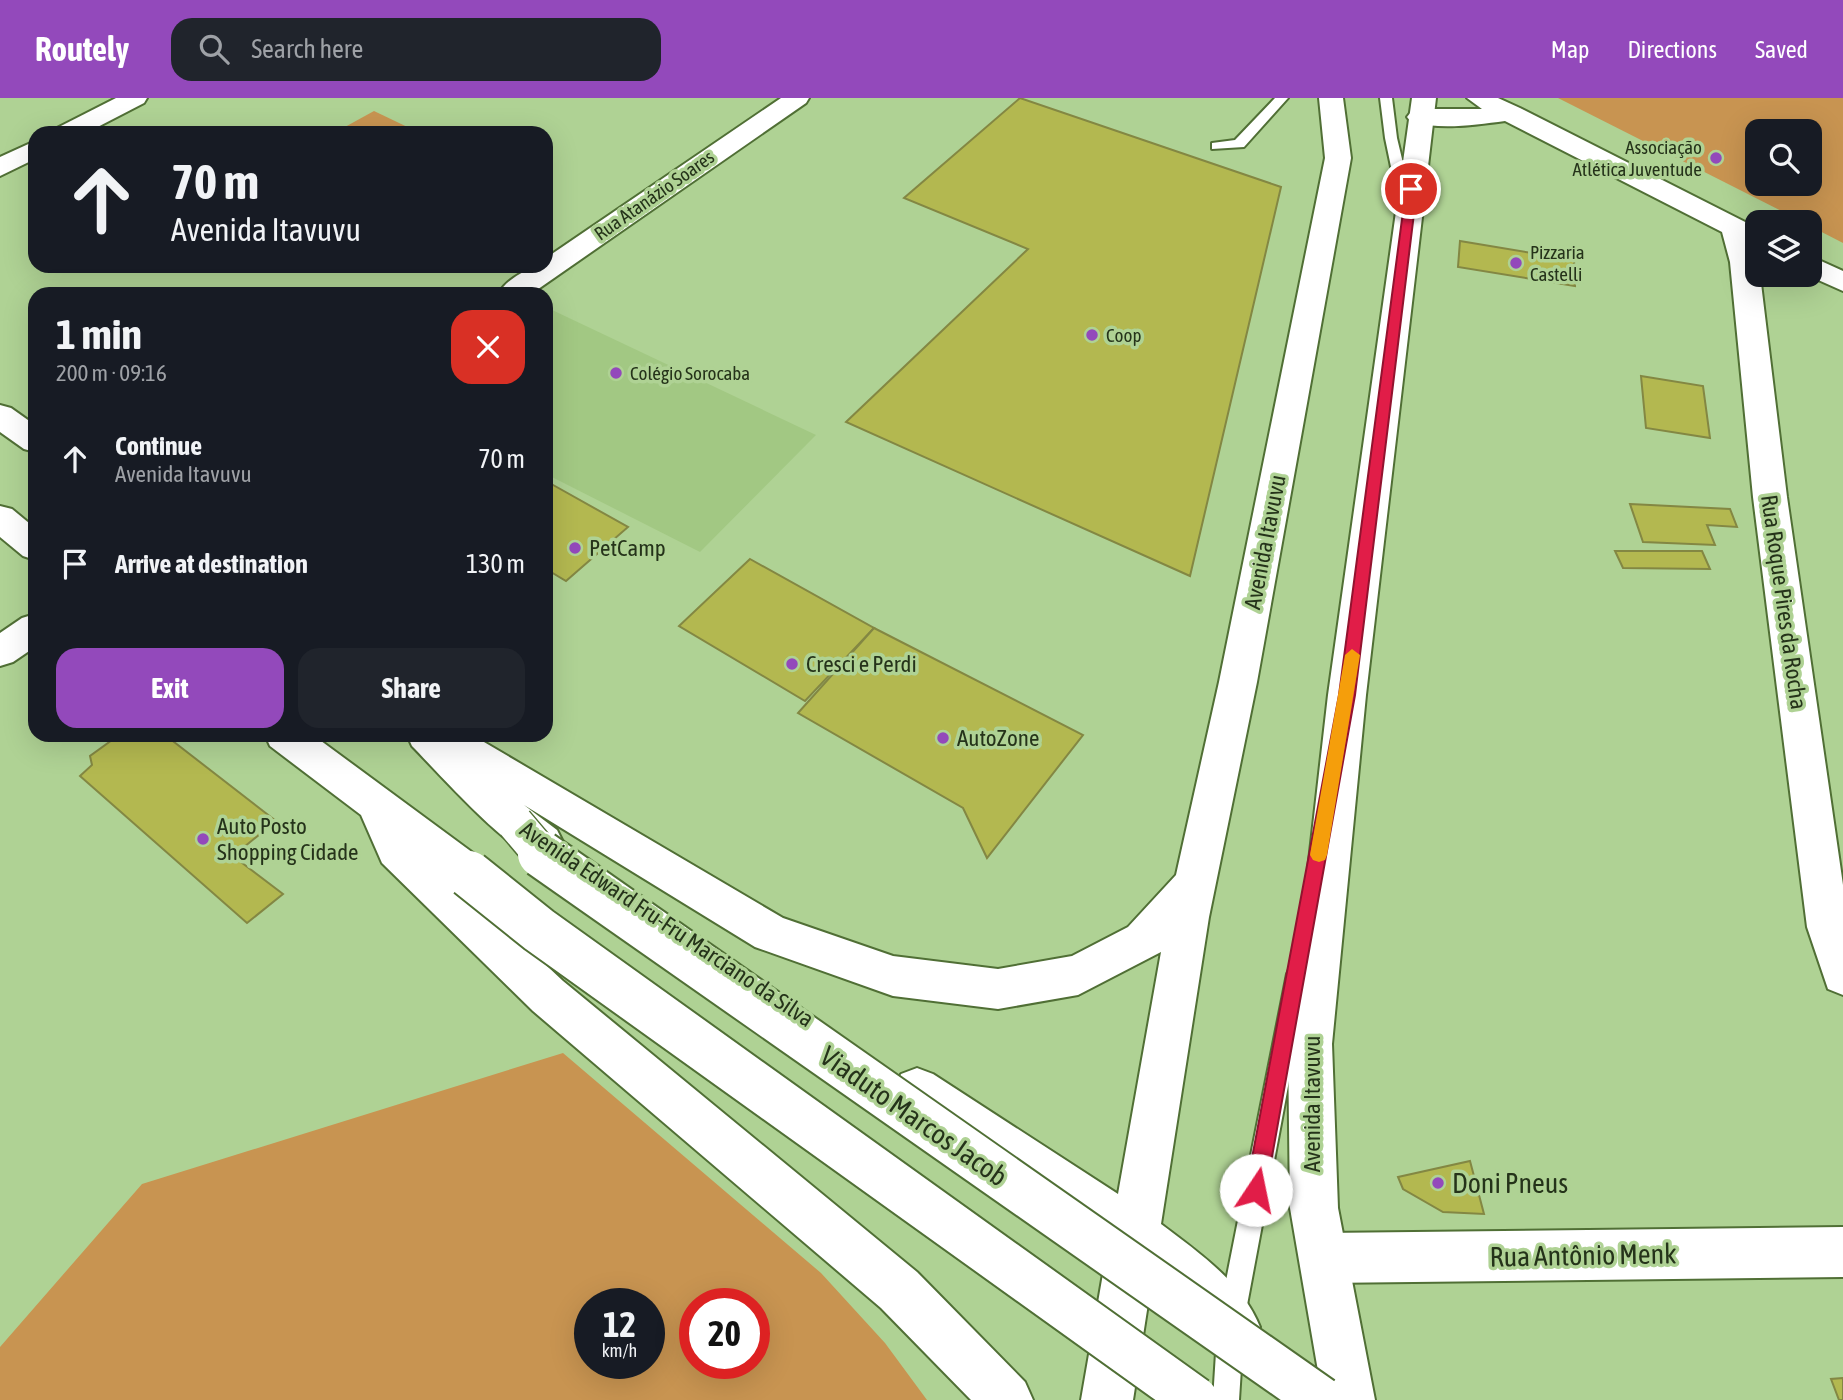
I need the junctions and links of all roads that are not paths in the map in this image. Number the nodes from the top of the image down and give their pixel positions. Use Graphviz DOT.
graph roads {
  1 [pos="73,98"];
  2 [pos="135,98"];
  3 [pos="797,98"];
  4 [pos="1282,98"];
  5 [pos="1386,98"];
  6 [pos="1479,98"];
  7 [pos="1332,99"];
  8 [pos="1422,108"];
  9 [pos="1511,113"];
  10 [pos="92,119"];
  11 [pos="79,126"];
  12 [pos="1217,146"];
  13 [pos="28,153"];
  14 [pos="0,167"];
  15 [pos="1408,212"];
  16 [pos="1745,233"];
  17 [pos="553,266"];
  18 [pos="1745,271"];
  19 [pos="1822,271"];
  20 [pos="543,273"];
  21 [pos="1843,282"];
  22 [pos="522,287"];
  23 [pos="1747,287"];
  24 [pos="0,416"];
  25 [pos="28,436"];
  26 [pos="0,519"];
  27 [pos="28,541"];
  28 [pos="28,633"];
  29 [pos="0,652"];
  30 [pos="1347,695"];
  31 [pos="293,742"];
  32 [pos="433,742"];
  33 [pos="452,742"];
  34 [pos="376,804"];
  35 [pos="515,823"];
  36 [pos="1195,884"];
  37 [pos="1843,975"];
  38 [pos="1133,1233"];
  39 [pos="1843,1252"];
  40 [pos="1324,1258"];
  41 [pos="1231,1321"];
  42 [pos="1007,1400"];
  43 [pos="1107,1400"];
  44 [pos="1195,1400"];
  45 [pos="1226,1400"];
  46 [pos="1287,1400"];
  47 [pos="1321,1400"];
  48 [pos="1349,1400"];
  1 -- 10 [label="main road"];
  2 -- 10 [label="main road"];
  3 -- 17 [label="main road, Rua Atanázio Soares"];
  4 -- 12 [label="lane"];
  5 -- 15 [label="lane"];
  6 -- 9 [label="main road"];
  7 -- 36 [label="main road, Avenida Itavuvu"];
  8 -- 9 [label="main road"];
  8 -- 15 [label="main road, Avenida Itavuvu"];
  9 -- 16 [label="main road"];
  10 -- 11 [label="main road"];
  13 -- 14 [label="main road"];
  15 -- 30 [label="main road, Avenida Itavuvu"];
  16 -- 18 [label="main road, Rua Roque Pires da Rocha"];
  19 -- 21 [label="main road"];
  20 -- 22 [label="main road, Rua Atanázio Soares"];
  23 -- 37 [label="main road, Rua Roque Pires da Rocha"];
  24 -- 25 [label="main road"];
  26 -- 27 [label="main road"];
  28 -- 29 [label="main road"];
  30 -- 40 [label="main road, Avenida Itavuvu"];
  30 -- 41 [label="lane"];
  31 -- 34 [label="main road"];
  32 -- 35 [label="main road, Avenida Edward Fru-Fru Marciano da Silva"];
  33 -- 36 [label="main road"];
  34 -- 42 [label="main road"];
  34 -- 44 [label="main road, bridge"];
  35 -- 38 [label="main road, Avenida Edward Fru-Fru Marciano da Silva"];
  35 -- 47 [label="main road, Viaduto Marcos Jacob, bridge"];
  36 -- 38 [label="main road, Avenida Itavuvu"];
  38 -- 41 [label="main road"];
  38 -- 43 [label="main road, Avenida Itavuvu"];
  39 -- 40 [label="main road, Rua Antônio Menk"];
  40 -- 48 [label="main road, Avenida Itavuvu"];
  41 -- 45 [label="lane"];
  41 -- 46 [label="main road"];
}
